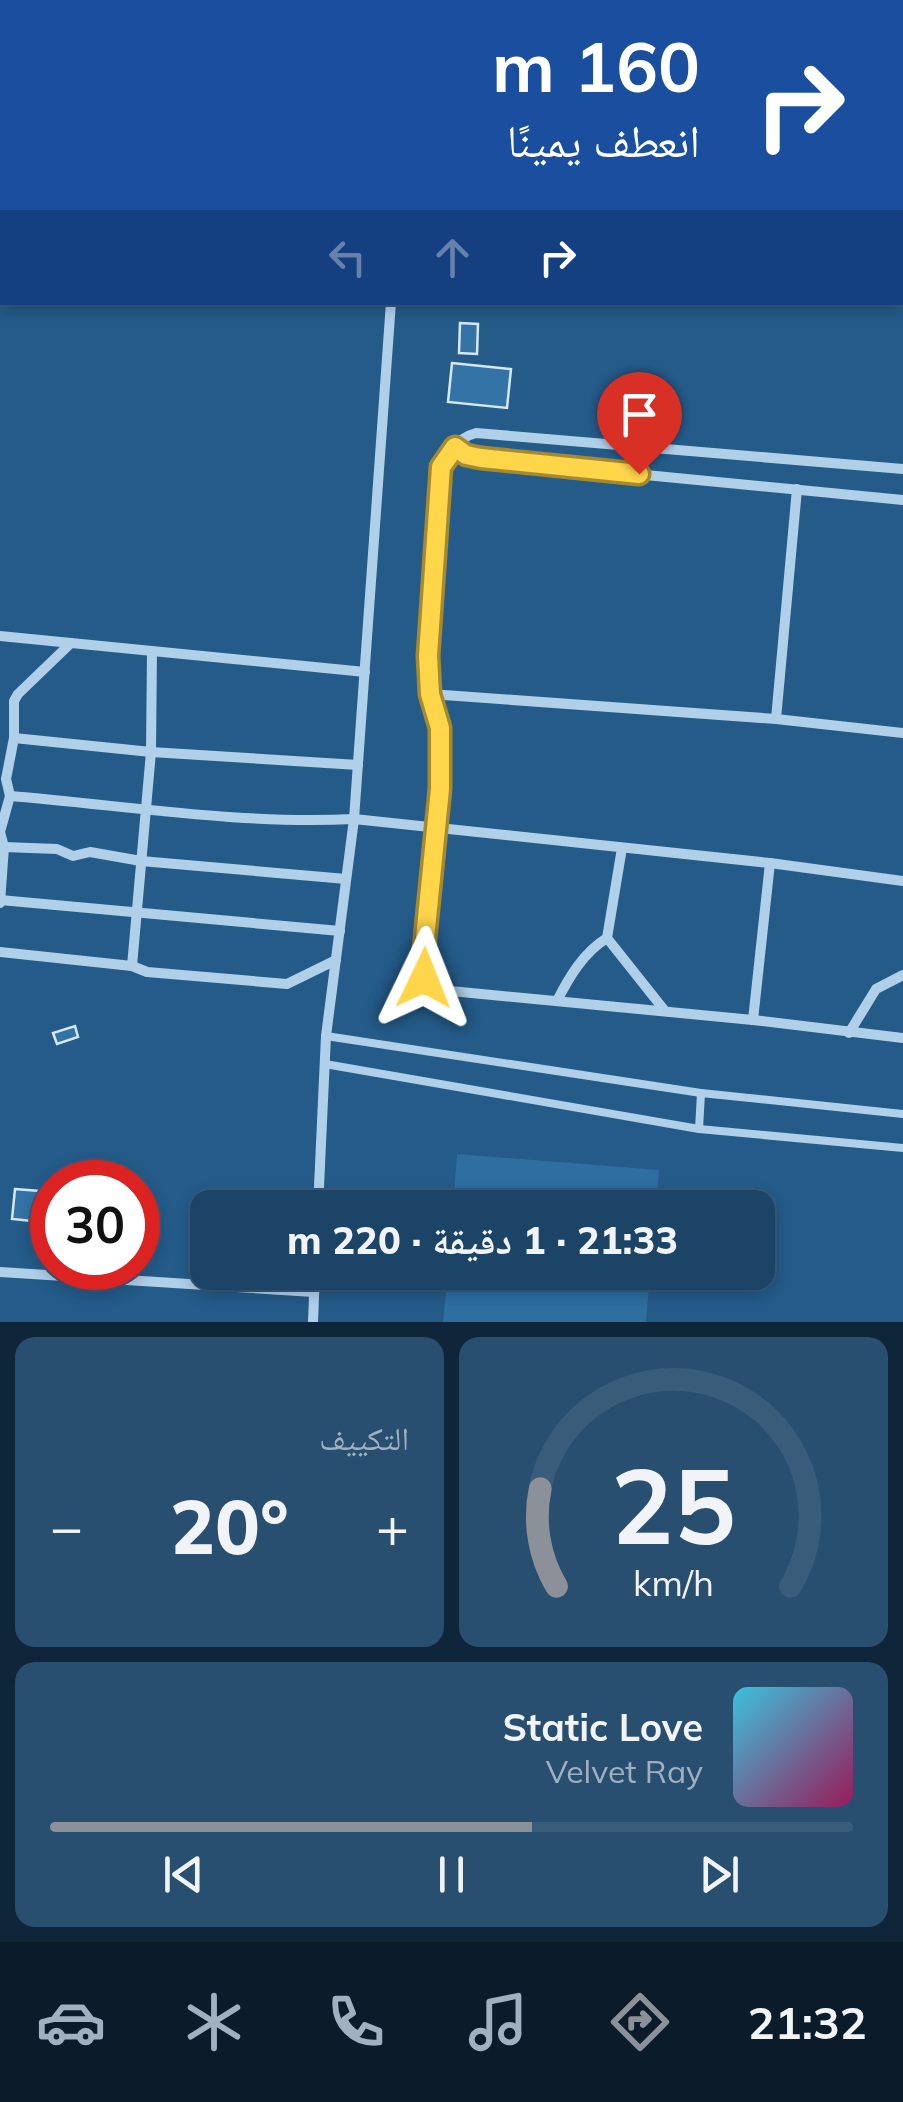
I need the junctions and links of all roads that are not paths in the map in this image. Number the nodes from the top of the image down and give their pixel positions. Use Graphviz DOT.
graph roads {
  1 [pos="391,305"];
  2 [pos="455,447"];
  3 [pos="903,469"];
  4 [pos="797,489"];
  5 [pos="903,500"];
  6 [pos="0,636"];
  7 [pos="71,642"];
  8 [pos="152,651"];
  9 [pos="365,672"];
  10 [pos="430,694"];
  11 [pos="776,719"];
  12 [pos="903,733"];
  13 [pos="14,738"];
  14 [pos="151,752"];
  15 [pos="358,766"];
  16 [pos="10,796"];
  17 [pos="146,807"];
  18 [pos="354,818"];
  19 [pos="436,830"];
  20 [pos="4,847"];
  21 [pos="622,848"];
  22 [pos="141,861"];
  23 [pos="770,863"];
  24 [pos="346,879"];
  25 [pos="903,881"];
  26 [pos="0,902"];
  27 [pos="137,912"];
  28 [pos="340,931"];
  29 [pos="607,938"];
  30 [pos="0,952"];
  31 [pos="336,960"];
  32 [pos="132,966"];
  33 [pos="903,975"];
  34 [pos="556,1001"];
  35 [pos="664,1011"];
  36 [pos="753,1020"];
  37 [pos="849,1034"];
  38 [pos="326,1036"];
  39 [pos="903,1038"];
  40 [pos="324,1064"];
  41 [pos="701,1093"];
  42 [pos="903,1114"];
  43 [pos="699,1129"];
  44 [pos="903,1148"];
  45 [pos="319,1190"];
  46 [pos="0,1272"];
  47 [pos="314,1292"];
  48 [pos="313,1322"];
  1 -- 9 [label="street"];
  2 -- 3 [label="street"];
  2 -- 4 [label="street"];
  2 -- 10 [label="street"];
  4 -- 5 [label="street"];
  4 -- 11 [label="street"];
  6 -- 7 [label="street"];
  7 -- 8 [label="street"];
  7 -- 13 [label="street"];
  8 -- 9 [label="street"];
  8 -- 14 [label="street"];
  9 -- 15 [label="street"];
  10 -- 11 [label="street"];
  10 -- 19 [label="street"];
  11 -- 12 [label="street"];
  13 -- 14 [label="street"];
  13 -- 16 [label="street"];
  14 -- 15 [label="street"];
  14 -- 17 [label="street"];
  15 -- 18 [label="street"];
  16 -- 17 [label="street"];
  16 -- 20 [label="street"];
  17 -- 18 [label="street"];
  17 -- 22 [label="street"];
  18 -- 19 [label="street"];
  18 -- 24 [label="street"];
  19 -- 21 [label="street"];
  19 -- 34 [label="street"];
  20 -- 22 [label="street"];
  20 -- 26 [label="street"];
  21 -- 23 [label="street"];
  21 -- 29 [label="street"];
  22 -- 24 [label="street"];
  22 -- 27 [label="street"];
  23 -- 25 [label="street"];
  23 -- 36 [label="street"];
  24 -- 28 [label="street"];
  26 -- 27 [label="street"];
  27 -- 28 [label="street"];
  27 -- 32 [label="street"];
  28 -- 31 [label="street"];
  29 -- 34 [label="street"];
  29 -- 35 [label="street"];
  30 -- 32 [label="street"];
  31 -- 32 [label="street"];
  31 -- 38 [label="street"];
  33 -- 37 [label="street"];
  34 -- 35 [label="street"];
  35 -- 36 [label="street"];
  36 -- 37 [label="street"];
  37 -- 39 [label="street"];
  38 -- 40 [label="street"];
  38 -- 41 [label="lane"];
  40 -- 43 [label="lane"];
  40 -- 45 [label="street"];
  41 -- 42 [label="lane"];
  41 -- 43 [label="lane"];
  43 -- 44 [label="lane"];
  46 -- 47 [label="street"];
  47 -- 48 [label="street"];
}
